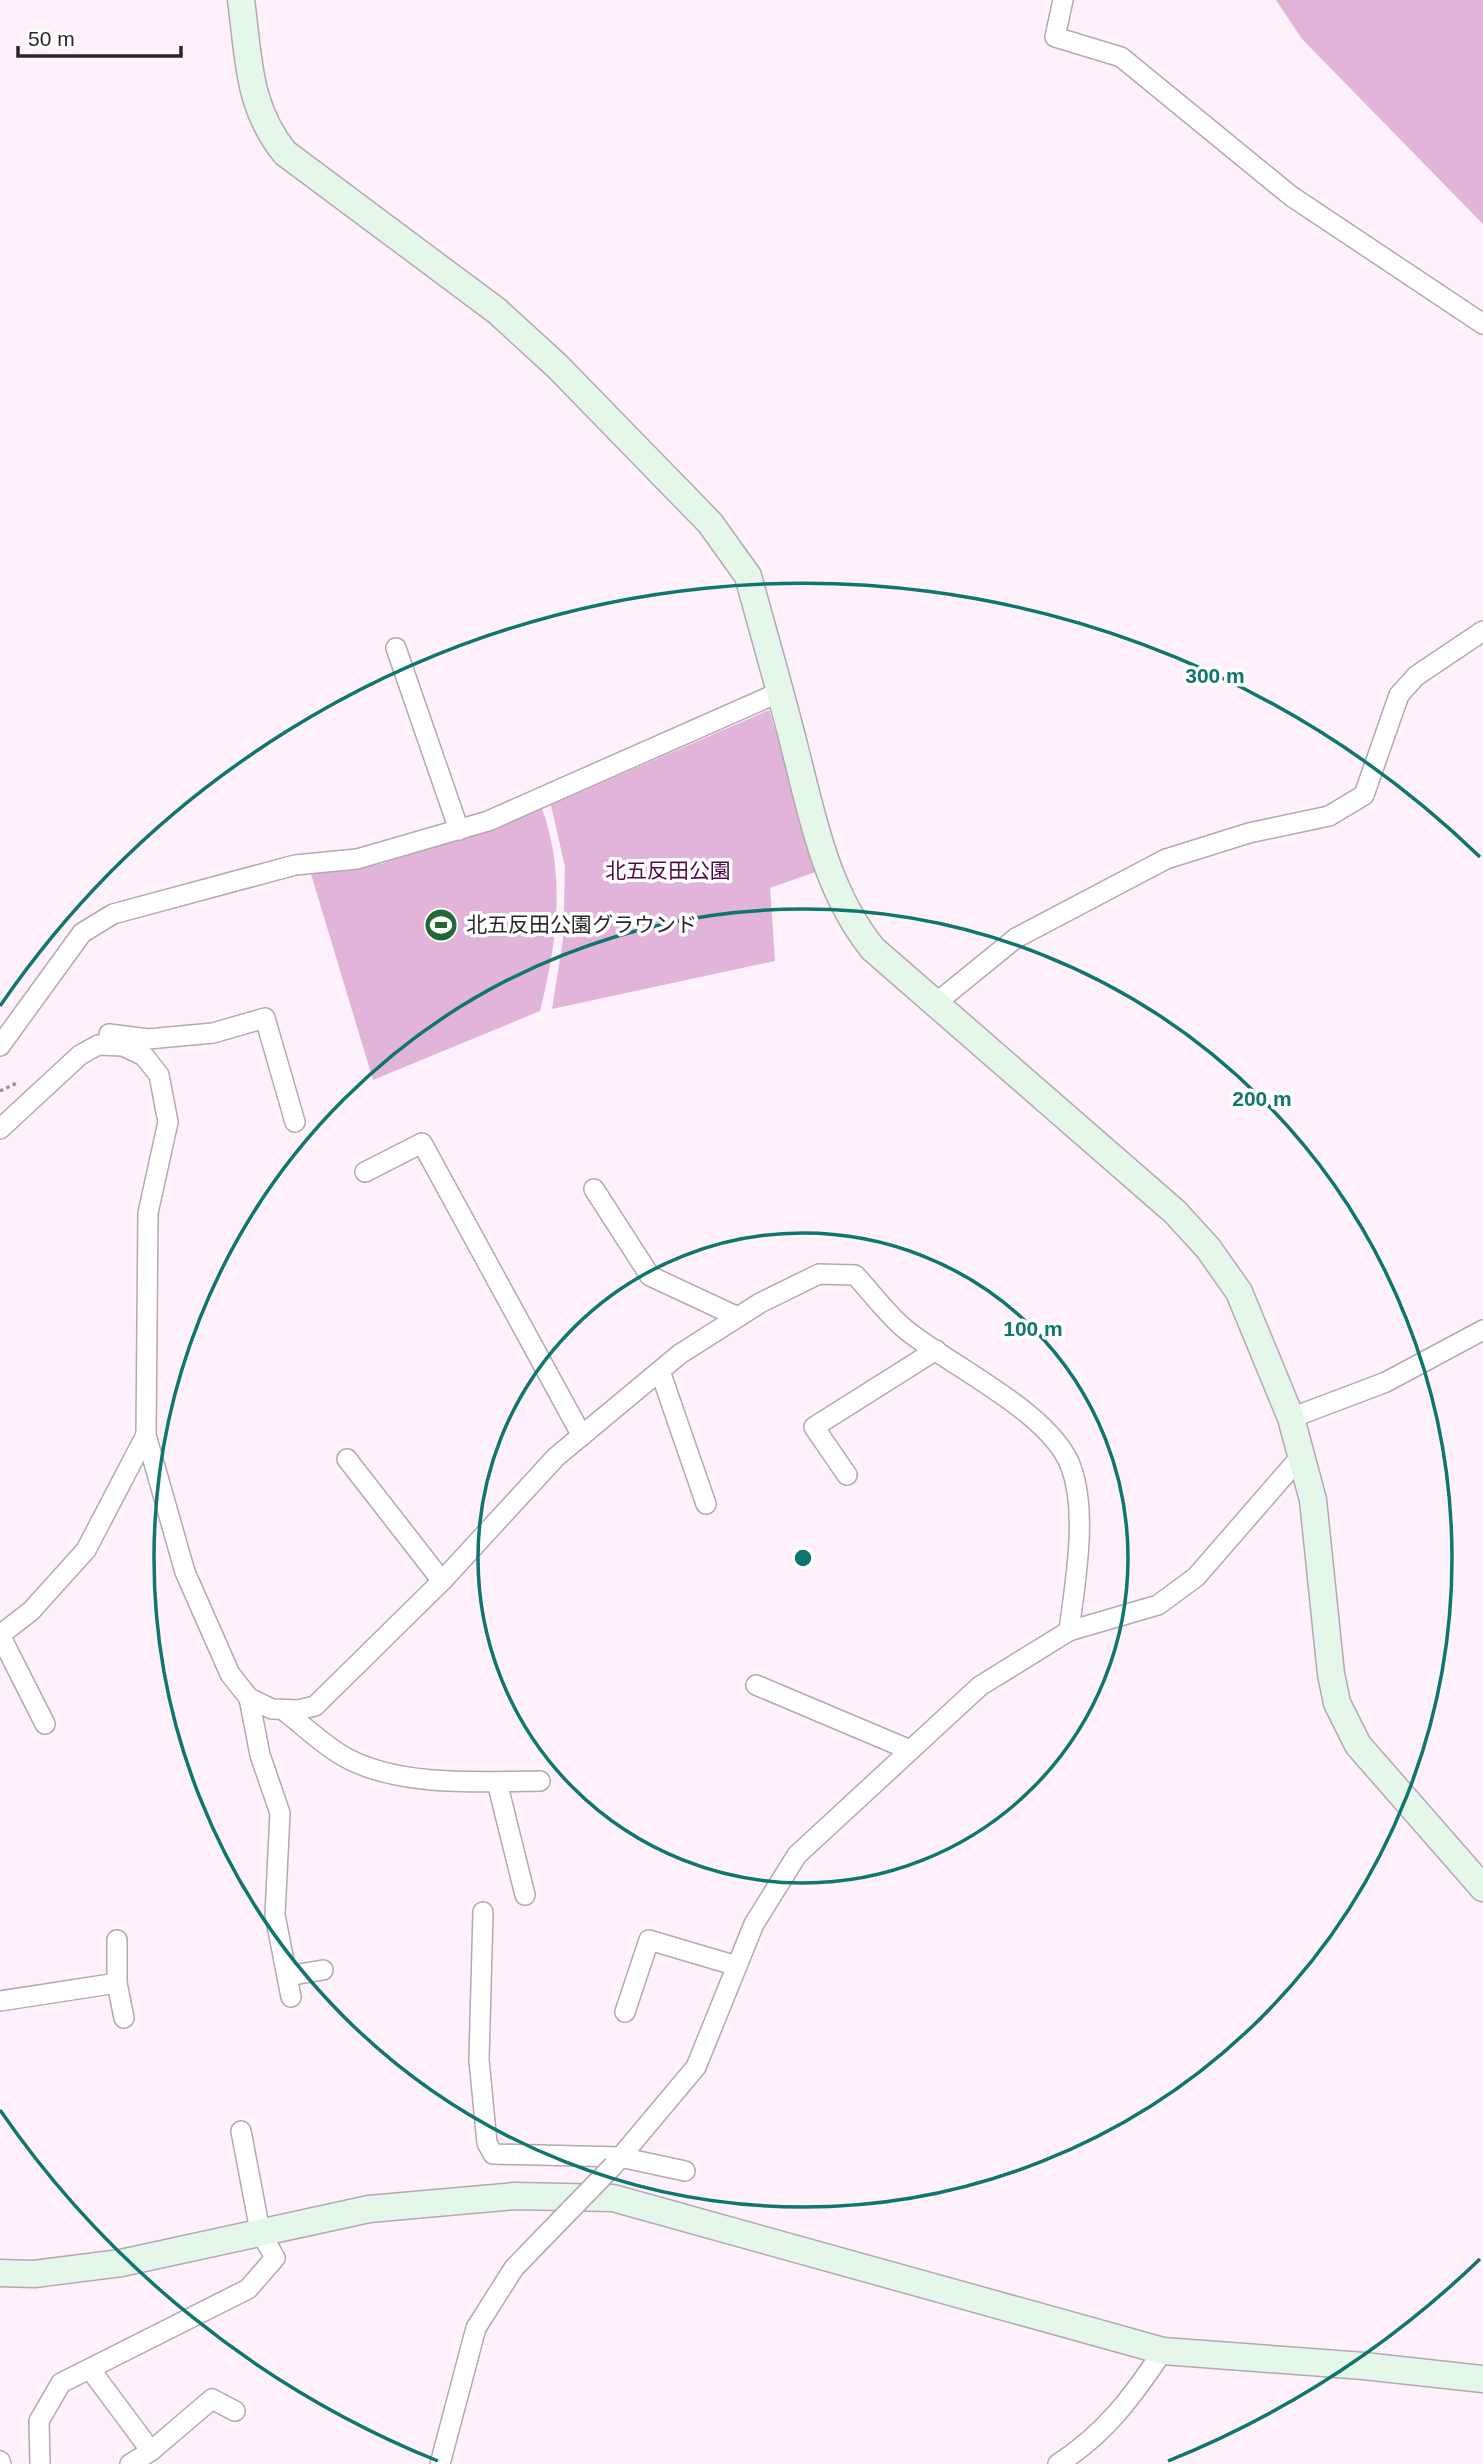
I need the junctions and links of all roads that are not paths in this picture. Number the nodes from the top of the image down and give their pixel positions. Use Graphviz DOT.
graph roads {
  1 [pos="241,0"];
  2 [pos="1063,0"];
  3 [pos="1483,324"];
  4 [pos="1483,631"];
  5 [pos="396,648"];
  6 [pos="780,692"];
  7 [pos="459,830"];
  8 [pos="936,1003"];
  9 [pos="0,1046"];
  10 [pos="87,1051"];
  11 [pos="295,1122"];
  12 [pos="0,1129"];
  13 [pos="365,1172"];
  14 [pos="594,1189"];
  15 [pos="738,1317"];
  16 [pos="1483,1330"];
  17 [pos="936,1350"];
  18 [pos="660,1371"];
  19 [pos="1291,1418"];
  20 [pos="146,1436"];
  21 [pos="582,1436"];
  22 [pos="1302,1455"];
  23 [pos="347,1459"];
  24 [pos="848,1475"];
  25 [pos="706,1504"];
  26 [pos="442,1581"];
  27 [pos="1069,1631"];
  28 [pos="756,1685"];
  29 [pos="249,1698"];
  30 [pos="283,1710"];
  31 [pos="45,1724"];
  32 [pos="910,1750"];
  33 [pos="540,1781"];
  34 [pos="497,1782"];
  35 [pos="1483,1888"];
  36 [pos="526,1895"];
  37 [pos="483,1912"];
  38 [pos="117,1940"];
  39 [pos="737,1966"];
  40 [pos="323,1970"];
  41 [pos="287,1976"];
  42 [pos="117,1983"];
  43 [pos="291,1997"];
  44 [pos="0,2001"];
  45 [pos="625,2012"];
  46 [pos="124,2018"];
  47 [pos="241,2131"];
  48 [pos="616,2161"];
  49 [pos="685,2171"];
  50 [pos="260,2231"];
  51 [pos="0,2273"];
  52 [pos="1163,2351"];
  53 [pos="90,2369"];
  54 [pos="1483,2379"];
  55 [pos="235,2411"];
  56 [pos="151,2451"];
  57 [pos="40,2464"];
  58 [pos="130,2464"];
  59 [pos="440,2464"];
  60 [pos="1058,2464"];
  1 -- 6 [label="street"];
  2 -- 3 [label="street"];
  4 -- 8 [label="street"];
  5 -- 7 [label="street"];
  6 -- 7 [label="street"];
  6 -- 8 [label="street"];
  7 -- 9 [label="street"];
  8 -- 19 [label="street"];
  10 -- 11 [label="street"];
  10 -- 12 [label="street"];
  10 -- 20 [label="street"];
  13 -- 21 [label="street"];
  14 -- 15 [label="street"];
  15 -- 17 [label="street"];
  15 -- 18 [label="street"];
  16 -- 19 [label="street"];
  17 -- 24 [label="street"];
  17 -- 27 [label="street"];
  18 -- 21 [label="street"];
  18 -- 25 [label="street"];
  19 -- 22 [label="street"];
  20 -- 29 [label="street"];
  20 -- 31 [label="street"];
  21 -- 26 [label="street"];
  22 -- 27 [label="street"];
  22 -- 35 [label="street"];
  23 -- 26 [label="street"];
  26 -- 30 [label="street"];
  27 -- 32 [label="street"];
  28 -- 32 [label="street"];
  29 -- 30 [label="street"];
  29 -- 41 [label="street"];
  30 -- 34 [label="street"];
  32 -- 39 [label="street"];
  33 -- 34 [label="street"];
  34 -- 36 [label="street"];
  37 -- 48 [label="street"];
  38 -- 42 [label="street"];
  39 -- 45 [label="street"];
  39 -- 48 [label="street"];
  40 -- 41 [label="street"];
  41 -- 43 [label="street"];
  42 -- 44 [label="street"];
  42 -- 46 [label="street"];
  47 -- 50 [label="street"];
  48 -- 49 [label="street"];
  48 -- 59 [label="street, bridge"];
  50 -- 51 [label="street"];
  50 -- 52 [label="street"];
  50 -- 53 [label="street"];
  52 -- 54 [label="street"];
  52 -- 60 [label="street"];
  53 -- 56 [label="street"];
  53 -- 57 [label="street"];
  55 -- 56 [label="street"];
  56 -- 58 [label="street"];
}
